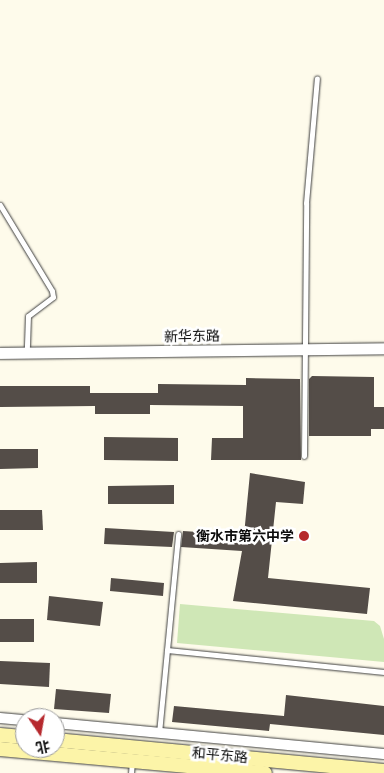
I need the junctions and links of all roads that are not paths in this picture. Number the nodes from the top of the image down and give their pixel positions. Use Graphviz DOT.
graph roads {
  1 [pos="317,78"];
  2 [pos="0,205"];
  3 [pos="384,348"];
  4 [pos="305,350"];
  5 [pos="0,353"];
  6 [pos="28,353"];
  7 [pos="304,456"];
  8 [pos="178,534"];
  9 [pos="167,650"];
  10 [pos="384,672"];
  11 [pos="0,718"];
  12 [pos="15,719"];
  13 [pos="65,724"];
  14 [pos="159,733"];
  15 [pos="0,735"];
  16 [pos="15,736"];
  17 [pos="65,741"];
  18 [pos="0,749"];
  19 [pos="384,754"];
  20 [pos="131,767"];
  21 [pos="384,771"];
  22 [pos="266,773"];
  1 -- 4 [label="lane"];
  2 -- 6 [label="lane"];
  3 -- 4 [label="street, 新华东路"];
  4 -- 6 [label="street, 新华东路"];
  4 -- 7 [label="lane"];
  5 -- 6 [label="street, 新华东路"];
  8 -- 9 [label="lane"];
  9 -- 10 [label="lane"];
  9 -- 14 [label="lane"];
  11 -- 12 [label="street"];
  13 -- 14 [label="street"];
  14 -- 19 [label="street"];
  15 -- 16 [label="main road"];
  17 -- 21 [label="main road, 和平东路"];
  18 -- 20 [label="main road, 和平东路"];
  20 -- 22 [label="main road, 和平东路"];
}
